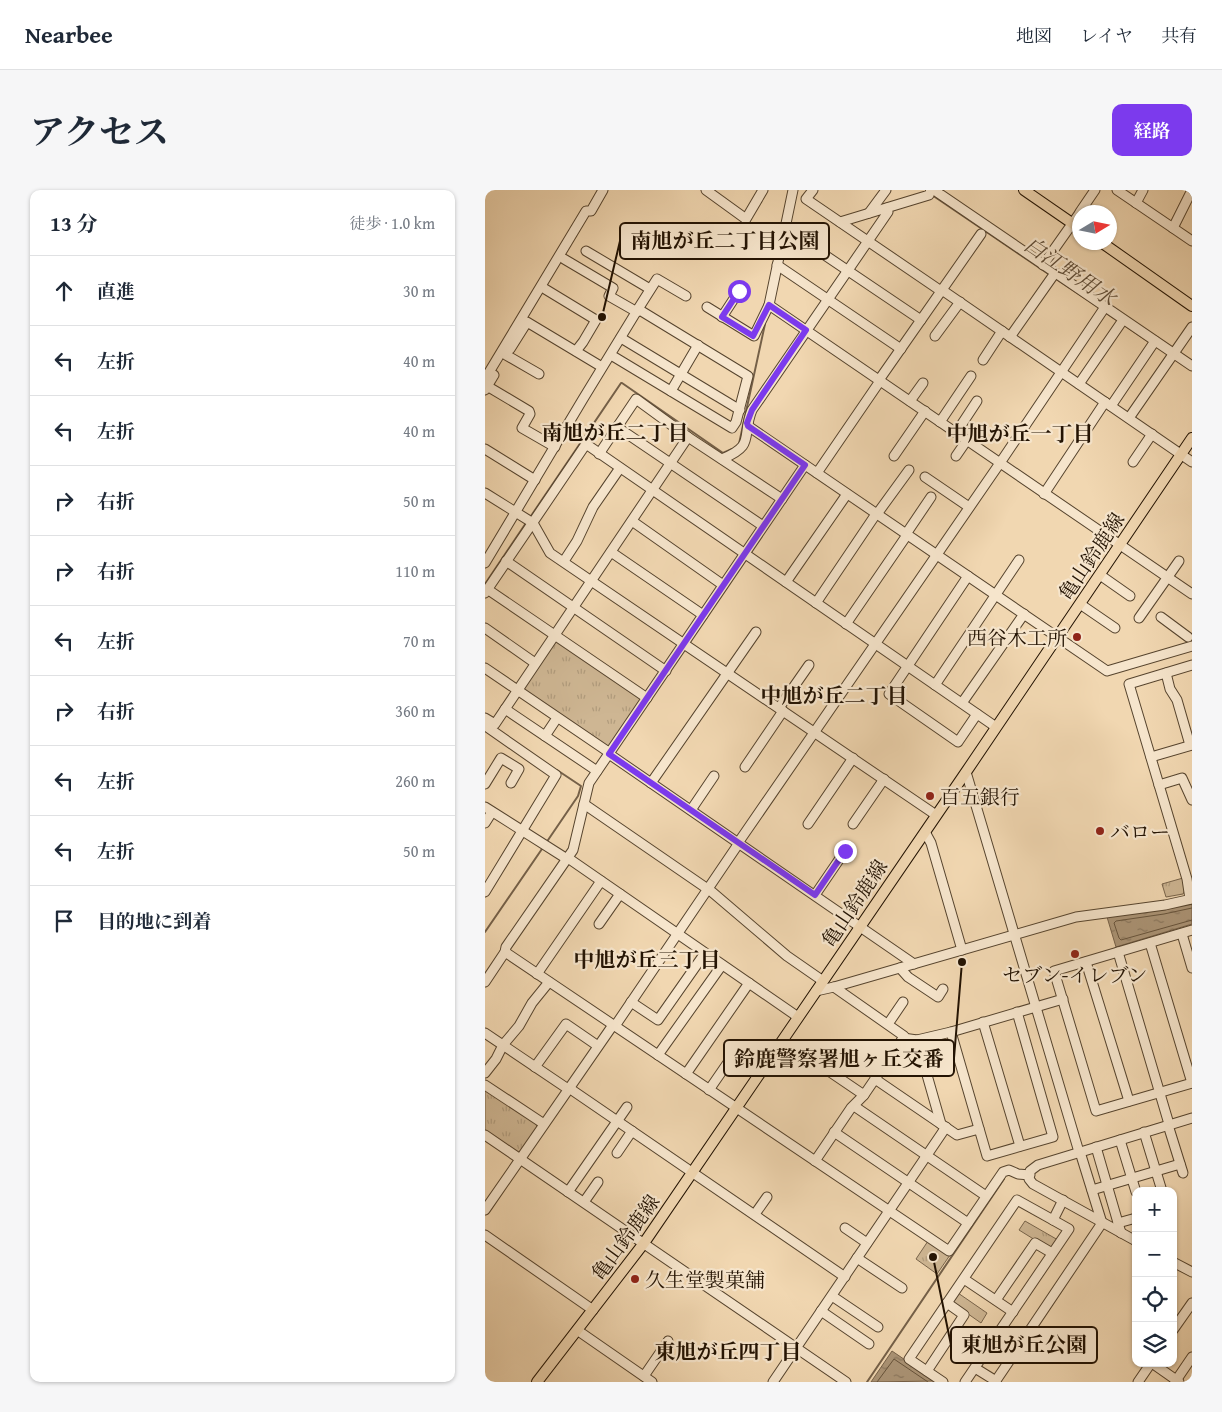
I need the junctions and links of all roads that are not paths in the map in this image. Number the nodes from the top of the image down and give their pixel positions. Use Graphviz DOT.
graph roads {
  1 [pos="603,190"];
  2 [pos="707,190"];
  3 [pos="763,190"];
  4 [pos="793,190"];
  5 [pos="813,190"];
  6 [pos="886,190"];
  7 [pos="931,190"];
  8 [pos="938,190"];
  9 [pos="1024,190"];
  10 [pos="1095,190"];
  11 [pos="1117,190"];
  12 [pos="1143,190"];
  13 [pos="1192,190"];
  14 [pos="1136,204"];
  15 [pos="1085,205"];
  16 [pos="887,208"];
  17 [pos="869,214"];
  18 [pos="840,222"];
  19 [pos="1072,223"];
  20 [pos="1173,228"];
  21 [pos="984,229"];
  22 [pos="1072,231"];
  23 [pos="868,241"];
  24 [pos="1192,241"];
  25 [pos="782,242"];
  26 [pos="1112,250"];
  27 [pos="586,251"];
  28 [pos="564,259"];
  29 [pos="777,265"];
  30 [pos="1043,265"];
  31 [pos="848,270"];
  32 [pos="1053,275"];
  33 [pos="545,288"];
  34 [pos="651,289"];
  35 [pos="941,290"];
  36 [pos="739,291"];
  37 [pos="686,296"];
  38 [pos="827,300"];
  39 [pos="959,302"];
  40 [pos="1192,306"];
  41 [pos="707,307"];
  42 [pos="768,308"];
  43 [pos="1103,310"];
  44 [pos="638,311"];
  45 [pos="722,317"];
  46 [pos="921,320"];
  47 [pos="1121,322"];
  48 [pos="1192,327"];
  49 [pos="806,330"];
  50 [pos="1002,331"];
  51 [pos="935,336"];
  52 [pos="1010,337"];
  53 [pos="621,338"];
  54 [pos="1153,344"];
  55 [pos="698,345"];
  56 [pos="901,349"];
  57 [pos="576,351"];
  58 [pos="507,355"];
  59 [pos="611,355"];
  60 [pos="1172,356"];
  61 [pos="983,360"];
  62 [pos="1192,366"];
  63 [pos="603,367"];
  64 [pos="1060,372"];
  65 [pos="539,374"];
  66 [pos="681,374"];
  67 [pos="971,376"];
  68 [pos="880,380"];
  69 [pos="923,383"];
  70 [pos="1079,384"];
  71 [pos="486,385"];
  72 [pos="671,391"];
  73 [pos="910,401"];
  74 [pos="977,402"];
  75 [pos="1108,404"];
  76 [pos="740,410"];
  77 [pos="925,411"];
  78 [pos="1129,418"];
  79 [pos="737,422"];
  80 [pos="939,422"];
  81 [pos="747,424"];
  82 [pos="617,427"];
  83 [pos="956,433"];
  84 [pos="1152,434"];
  85 [pos="688,437"];
  86 [pos="1192,438"];
  87 [pos="967,440"];
  88 [pos="555,447"];
  89 [pos="485,450"];
  90 [pos="599,454"];
  91 [pos="1181,454"];
  92 [pos="894,456"];
  93 [pos="956,456"];
  94 [pos="722,459"];
  95 [pos="1133,462"];
  96 [pos="1192,462"];
  97 [pos="671,463"];
  98 [pos="1000,463"];
  99 [pos="805,465"];
  100 [pos="620,468"];
  101 [pos="909,470"];
  102 [pos="817,473"];
  103 [pos="925,477"];
  104 [pos="535,480"];
  105 [pos="653,491"];
  106 [pos="485,493"];
  107 [pos="847,494"];
  108 [pos="1044,494"];
  109 [pos="931,498"];
  110 [pos="782,499"];
  111 [pos="969,507"];
  112 [pos="516,511"];
  113 [pos="877,514"];
  114 [pos="632,522"];
  115 [pos="533,523"];
  116 [pos="763,526"];
  117 [pos="906,534"];
  118 [pos="1120,545"];
  119 [pos="611,552"];
  120 [pos="745,554"];
  121 [pos="935,554"];
  122 [pos="1019,560"];
  123 [pos="506,561"];
  124 [pos="563,561"];
  125 [pos="1179,561"];
  126 [pos="485,563"];
  127 [pos="1099,575"];
  128 [pos="968,576"];
  129 [pos="1167,578"];
  130 [pos="592,580"];
  131 [pos="787,582"];
  132 [pos="723,585"];
  133 [pos="486,591"];
  134 [pos="1192,594"];
  135 [pos="996,595"];
  136 [pos="1130,596"];
  137 [pos="816,603"];
  138 [pos="1080,604"];
  139 [pos="573,608"];
  140 [pos="1024,614"];
  141 [pos="703,615"];
  142 [pos="1161,616"];
  143 [pos="1139,618"];
  144 [pos="846,624"];
  145 [pos="485,628"];
  146 [pos="1115,628"];
  147 [pos="756,632"];
  148 [pos="1190,634"];
  149 [pos="555,635"];
  150 [pos="1057,637"];
  151 [pos="684,643"];
  152 [pos="875,643"];
  153 [pos="1192,646"];
  154 [pos="1178,650"];
  155 [pos="535,662"];
  156 [pos="809,665"];
  157 [pos="907,665"];
  158 [pos="1192,665"];
  159 [pos="485,668"];
  160 [pos="666,670"];
  161 [pos="728,673"];
  162 [pos="1166,673"];
  163 [pos="935,685"];
  164 [pos="517,689"];
  165 [pos="647,698"];
  166 [pos="962,703"];
  167 [pos="505,709"];
  168 [pos="781,709"];
  169 [pos="977,714"];
  170 [pos="557,718"];
  171 [pos="487,724"];
  172 [pos="996,727"];
  173 [pos="815,732"];
  174 [pos="545,736"];
  175 [pos="1191,745"];
  176 [pos="609,753"];
  177 [pos="1151,757"];
  178 [pos="853,758"];
  179 [pos="745,767"];
  180 [pos="597,771"];
  181 [pos="966,772"];
  182 [pos="714,776"];
  183 [pos="884,780"];
  184 [pos="511,783"];
  185 [pos="651,783"];
  186 [pos="485,784"];
  187 [pos="1159,784"];
  188 [pos="1192,800"];
  189 [pos="584,804"];
  190 [pos="489,810"];
  191 [pos="691,810"];
  192 [pos="936,815"];
  193 [pos="485,824"];
  194 [pos="808,824"];
  195 [pos="853,824"];
  196 [pos="522,830"];
  197 [pos="925,832"];
  198 [pos="738,843"];
  199 [pos="845,851"];
  200 [pos="567,858"];
  201 [pos="1189,878"];
  202 [pos="601,881"];
  203 [pos="708,889"];
  204 [pos="485,892"];
  205 [pos="620,894"];
  206 [pos="815,895"];
  207 [pos="1191,899"];
  208 [pos="599,924"];
  209 [pos="859,926"];
  210 [pos="1192,930"];
  211 [pos="677,934"];
  212 [pos="1015,934"];
  213 [pos="1182,934"];
  214 [pos="1150,943"];
  215 [pos="962,950"];
  216 [pos="505,952"];
  217 [pos="1118,952"];
  218 [pos="705,953"];
  219 [pos="1086,962"];
  220 [pos="914,964"];
  221 [pos="722,965"];
  222 [pos="901,968"];
  223 [pos="1192,968"];
  224 [pos="537,974"];
  225 [pos="823,981"];
  226 [pos="485,982"];
  227 [pos="549,982"];
  228 [pos="749,983"];
  229 [pos="835,987"];
  230 [pos="943,989"];
  231 [pos="816,991"];
  232 [pos="1063,999"];
  233 [pos="631,1002"];
  234 [pos="903,1002"];
  235 [pos="1036,1007"];
  236 [pos="1017,1012"];
  237 [pos="798,1016"];
  238 [pos="983,1022"];
  239 [pos="888,1024"];
  240 [pos="614,1026"];
  241 [pos="951,1032"];
  242 [pos="485,1033"];
  243 [pos="903,1038"];
  244 [pos="783,1040"];
  245 [pos="917,1040"];
  246 [pos="503,1045"];
  247 [pos="740,1045"];
  248 [pos="598,1046"];
  249 [pos="658,1055"];
  250 [pos="535,1067"];
  251 [pos="485,1072"];
  252 [pos="686,1074"];
  253 [pos="875,1079"];
  254 [pos="1192,1083"];
  255 [pos="485,1085"];
  256 [pos="569,1089"];
  257 [pos="709,1090"];
  258 [pos="1160,1092"];
  259 [pos="864,1095"];
  260 [pos="1129,1102"];
  261 [pos="854,1106"];
  262 [pos="627,1107"];
  263 [pos="736,1108"];
  264 [pos="1192,1118"];
  265 [pos="617,1121"];
  266 [pos="544,1124"];
  267 [pos="1169,1124"];
  268 [pos="943,1126"];
  269 [pos="979,1129"];
  270 [pos="632,1131"];
  271 [pos="834,1132"];
  272 [pos="1144,1132"];
  273 [pos="485,1135"];
  274 [pos="1120,1140"];
  275 [pos="1020,1146"];
  276 [pos="1096,1147"];
  277 [pos="1080,1152"];
  278 [pos="617,1153"];
  279 [pos="927,1156"];
  280 [pos="520,1159"];
  281 [pos="815,1161"];
  282 [pos="692,1171"];
  283 [pos="1156,1171"];
  284 [pos="1030,1175"];
  285 [pos="1132,1179"];
  286 [pos="598,1182"];
  287 [pos="909,1182"];
  288 [pos="1108,1186"];
  289 [pos="1134,1187"];
  290 [pos="1161,1187"];
  291 [pos="1092,1190"];
  292 [pos="568,1192"];
  293 [pos="767,1196"];
  294 [pos="986,1196"];
  295 [pos="1063,1200"];
  296 [pos="583,1202"];
  297 [pos="485,1210"];
  298 [pos="889,1211"];
  299 [pos="755,1214"];
  300 [pos="1132,1219"];
  301 [pos="1053,1220"];
  302 [pos="968,1223"];
  303 [pos="1102,1223"];
  304 [pos="1118,1223"];
  305 [pos="845,1228"];
  306 [pos="1121,1233"];
  307 [pos="485,1235"];
  308 [pos="1132,1239"];
  309 [pos="644,1243"];
  310 [pos="867,1243"];
  311 [pos="1053,1253"];
  312 [pos="857,1258"];
  313 [pos="1177,1264"];
  314 [pos="1192,1272"];
  315 [pos="845,1276"];
  316 [pos="964,1279"];
  317 [pos="902,1288"];
  318 [pos="832,1296"];
  319 [pos="996,1300"];
  320 [pos="1192,1302"];
  321 [pos="947,1303"];
  322 [pos="593,1310"];
  323 [pos="821,1311"];
  324 [pos="1013,1312"];
  325 [pos="1177,1324"];
  326 [pos="878,1327"];
  327 [pos="577,1330"];
  328 [pos="669,1341"];
  329 [pos="869,1344"];
  330 [pos="796,1348"];
  331 [pos="1192,1357"];
  332 [pos="1148,1367"];
  333 [pos="1157,1367"];
  334 [pos="975,1368"];
  335 [pos="927,1371"];
  336 [pos="644,1376"];
  337 [pos="1177,1381"];
  338 [pos="537,1382"];
  339 [pos="652,1382"];
  340 [pos="773,1382"];
  341 [pos="846,1382"];
  342 [pos="943,1382"];
  343 [pos="965,1382"];
  344 [pos="995,1382"];
  345 [pos="1138,1382"];
  1 -- 71 [label="street"];
  2 -- 3 [label="street"];
  4 -- 25 [label="street"];
  5 -- 18 [label="street"];
  6 -- 17 [label="street"];
  7 -- 16 [label="street"];
  8 -- 21 [label="street"];
  9 -- 19 [label="main road"];
  10 -- 15 [label="street"];
  11 -- 14 [label="street"];
  12 -- 14 [label="street"];
  13 -- 20 [label="street"];
  14 -- 20 [label="street"];
  16 -- 17 [label="street"];
  16 -- 23 [label="street"];
  17 -- 18 [label="street"];
  18 -- 23 [label="street"];
  20 -- 24 [label="street"];
  21 -- 30 [label="street"];
  21 -- 35 [label="street"];
  22 -- 30 [label="street"];
  23 -- 31 [label="street"];
  23 -- 35 [label="street"];
  25 -- 29 [label="street"];
  25 -- 31 [label="street"];
  26 -- 40 [label="main road"];
  27 -- 34 [label="street"];
  28 -- 44 [label="street"];
  29 -- 38 [label="street"];
  29 -- 42 [label="street"];
  30 -- 32 [label="street"];
  31 -- 38 [label="street"];
  31 -- 46 [label="street"];
  32 -- 43 [label="street"];
  32 -- 52 [label="street"];
  33 -- 57 [label="street"];
  34 -- 37 [label="street"];
  34 -- 44 [label="street"];
  35 -- 39 [label="street"];
  35 -- 46 [label="street"];
  36 -- 45 [label="street"];
  38 -- 49 [label="street"];
  38 -- 56 [label="street"];
  39 -- 50 [label="street"];
  39 -- 51 [label="street"];
  41 -- 45 [label="street"];
  42 -- 45 [label="street"];
  42 -- 49 [label="street"];
  43 -- 47 [label="street"];
  43 -- 64 [label="street"];
  44 -- 53 [label="street"];
  44 -- 55 [label="street"];
  46 -- 56 [label="street"];
  47 -- 54 [label="street"];
  47 -- 70 [label="street"];
  48 -- 60 [label="street"];
  49 -- 68 [label="street"];
  49 -- 81 [label="street"];
  50 -- 52 [label="street"];
  50 -- 61 [label="street"];
  52 -- 64 [label="street"];
  53 -- 59 [label="street"];
  53 -- 66 [label="street"];
  54 -- 60 [label="street"];
  54 -- 75 [label="street"];
  55 -- 66 [label="street"];
  55 -- 76 [label="street"];
  56 -- 68 [label="street"];
  57 -- 58 [label="street"];
  57 -- 63 [label="street"];
  58 -- 65 [label="street"];
  58 -- 71 [label="street"];
  59 -- 63 [label="street"];
  59 -- 72 [label="street"];
  60 -- 62 [label="street"];
  60 -- 78 [label="street"];
  63 -- 88 [label="street"];
  64 -- 70 [label="street"];
  64 -- 98 [label="street"];
  66 -- 72 [label="street"];
  66 -- 76 [label="street"];
  67 -- 80 [label="street"];
  68 -- 73 [label="street"];
  68 -- 102 [label="street"];
  69 -- 73 [label="street"];
  70 -- 75 [label="street"];
  71 -- 88 [label="street"];
  72 -- 79 [label="street"];
  73 -- 77 [label="street"];
  74 -- 83 [label="street"];
  75 -- 78 [label="street"];
  75 -- 108 [label="street"];
  76 -- 79 [label="street"];
  77 -- 80 [label="street"];
  77 -- 92 [label="street"];
  78 -- 84 [label="street"];
  79 -- 81 [label="street"];
  80 -- 83 [label="street"];
  81 -- 94 [label="street"];
  81 -- 99 [label="street"];
  82 -- 85 [label="street"];
  82 -- 90 [label="street"];
  82 -- 97 [label="street"];
  83 -- 87 [label="street"];
  84 -- 91 [label="street"];
  84 -- 95 [label="street"];
  85 -- 94 [label="street"];
  85 -- 97 [label="street"];
  86 -- 91 [label="main road, 亀山鈴鹿線"];
  87 -- 93 [label="street"];
  87 -- 98 [label="street"];
  88 -- 104 [label="street"];
  89 -- 104 [label="street"];
  90 -- 100 [label="street"];
  90 -- 115 [label="street"];
  91 -- 96 [label="street"];
  91 -- 118 [label="main road, 亀山鈴鹿線"];
  94 -- 110 [label="street"];
  97 -- 105 [label="street"];
  97 -- 116 [label="street"];
  98 -- 108 [label="street"];
  98 -- 111 [label="street"];
  99 -- 102 [label="street"];
  99 -- 110 [label="street"];
  100 -- 105 [label="street"];
  100 -- 124 [label="street"];
  101 -- 113 [label="street"];
  102 -- 107 [label="street"];
  103 -- 111 [label="street"];
  104 -- 112 [label="street"];
  105 -- 114 [label="street"];
  105 -- 120 [label="street"];
  106 -- 112 [label="street"];
  107 -- 113 [label="street"];
  107 -- 131 [label="street"];
  108 -- 118 [label="street"];
  109 -- 117 [label="street"];
  110 -- 116 [label="street"];
  111 -- 121 [label="street"];
  112 -- 115 [label="street"];
  112 -- 126 [label="street"];
  113 -- 117 [label="street"];
  113 -- 137 [label="street"];
  114 -- 119 [label="street"];
  114 -- 132 [label="street"];
  115 -- 123 [label="street"];
  115 -- 124 [label="street"];
  116 -- 120 [label="street"];
  117 -- 121 [label="street"];
  117 -- 144 [label="street"];
  118 -- 127 [label="main road, 亀山鈴鹿線"];
  118 -- 129 [label="street"];
  119 -- 130 [label="street"];
  119 -- 141 [label="street"];
  120 -- 131 [label="street"];
  120 -- 132 [label="street"];
  121 -- 128 [label="street"];
  121 -- 152 [label="street"];
  122 -- 135 [label="street"];
  123 -- 133 [label="street"];
  123 -- 139 [label="street"];
  124 -- 130 [label="street"];
  125 -- 129 [label="street"];
  127 -- 136 [label="street"];
  127 -- 138 [label="main road, 亀山鈴鹿線"];
  128 -- 135 [label="street"];
  128 -- 157 [label="street"];
  129 -- 134 [label="street"];
  129 -- 143 [label="street"];
  130 -- 139 [label="street"];
  130 -- 151 [label="street"];
  131 -- 137 [label="street"];
  132 -- 141 [label="street"];
  133 -- 149 [label="street"];
  135 -- 140 [label="street"];
  135 -- 163 [label="street"];
  137 -- 144 [label="street"];
  138 -- 146 [label="street"];
  138 -- 150 [label="main road, 亀山鈴鹿線"];
  139 -- 149 [label="street"];
  139 -- 160 [label="street"];
  140 -- 150 [label="street"];
  140 -- 166 [label="street"];
  141 -- 151 [label="street"];
  142 -- 148 [label="street"];
  144 -- 152 [label="street"];
  145 -- 155 [label="street"];
  147 -- 161 [label="street"];
  148 -- 154 [label="street"];
  149 -- 155 [label="street"];
  149 -- 165 [label="street"];
  150 -- 154 [label="street"];
  150 -- 172 [label="main road, 亀山鈴鹿線"];
  151 -- 160 [label="street"];
  151 -- 161 [label="street"];
  152 -- 157 [label="street"];
  152 -- 173 [label="street"];
  153 -- 154 [label="street"];
  155 -- 164 [label="street"];
  156 -- 168 [label="street"];
  157 -- 163 [label="street"];
  157 -- 169 [label="street"];
  158 -- 162 [label="street"];
  159 -- 164 [label="street"];
  160 -- 165 [label="street"];
  161 -- 168 [label="street"];
  161 -- 185 [label="street"];
  162 -- 175 [label="street"];
  162 -- 177 [label="street"];
  163 -- 166 [label="street"];
  164 -- 167 [label="street"];
  164 -- 170 [label="street"];
  165 -- 176 [label="street"];
  166 -- 169 [label="street"];
  167 -- 171 [label="street"];
  167 -- 174 [label="street"];
  168 -- 173 [label="street"];
  168 -- 179 [label="street"];
  169 -- 172 [label="street"];
  170 -- 174 [label="street"];
  170 -- 176 [label="street"];
  171 -- 196 [label="street"];
  172 -- 181 [label="main road, 亀山鈴鹿線"];
  173 -- 178 [label="street"];
  173 -- 198 [label="street"];
  174 -- 180 [label="street"];
  175 -- 177 [label="street"];
  176 -- 180 [label="street"];
  176 -- 185 [label="street"];
  177 -- 187 [label="street"];
  178 -- 183 [label="street"];
  178 -- 194 [label="street"];
  180 -- 189 [label="street"];
  181 -- 192 [label="main road, 亀山鈴鹿線"];
  181 -- 212 [label="street"];
  182 -- 191 [label="street"];
  183 -- 192 [label="street"];
  183 -- 195 [label="street"];
  184 -- 186 [label="street"];
  185 -- 191 [label="street"];
  187 -- 188 [label="street"];
  187 -- 201 [label="street"];
  189 -- 200 [label="street"];
  189 -- 203 [label="street"];
  190 -- 193 [label="street"];
  190 -- 196 [label="street"];
  191 -- 198 [label="street"];
  192 -- 197 [label="main road, 亀山鈴鹿線"];
  196 -- 200 [label="street"];
  196 -- 204 [label="street"];
  197 -- 209 [label="main road, 亀山鈴鹿線"];
  197 -- 215 [label="street"];
  198 -- 203 [label="street"];
  198 -- 206 [label="street"];
  199 -- 206 [label="street"];
  200 -- 202 [label="street"];
  200 -- 216 [label="street"];
  201 -- 207 [label="street"];
  202 -- 205 [label="street"];
  202 -- 224 [label="street"];
  203 -- 211 [label="street"];
  203 -- 225 [label="street"];
  205 -- 208 [label="street"];
  205 -- 211 [label="street"];
  206 -- 209 [label="street"];
  207 -- 212 [label="street"];
  209 -- 220 [label="street"];
  209 -- 225 [label="main road, 亀山鈴鹿線"];
  210 -- 213 [label="street"];
  211 -- 218 [label="street"];
  211 -- 233 [label="street"];
  212 -- 215 [label="street"];
  212 -- 235 [label="street"];
  213 -- 214 [label="street"];
  213 -- 223 [label="street"];
  214 -- 217 [label="street"];
  214 -- 254 [label="street"];
  215 -- 220 [label="street"];
  216 -- 224 [label="street"];
  216 -- 226 [label="street"];
  217 -- 219 [label="street"];
  217 -- 258 [label="street"];
  218 -- 221 [label="street"];
  218 -- 233 [label="street"];
  219 -- 232 [label="street"];
  219 -- 260 [label="street"];
  220 -- 222 [label="street"];
  221 -- 228 [label="street"];
  221 -- 249 [label="street"];
  222 -- 229 [label="street"];
  222 -- 230 [label="street"];
  224 -- 227 [label="street"];
  225 -- 231 [label="main road, 亀山鈴鹿線"];
  227 -- 240 [label="street"];
  227 -- 246 [label="street"];
  228 -- 237 [label="street"];
  228 -- 252 [label="street"];
  229 -- 231 [label="street"];
  229 -- 239 [label="street"];
  231 -- 237 [label="main road, 亀山鈴鹿線"];
  232 -- 235 [label="street"];
  232 -- 260 [label="street"];
  233 -- 240 [label="street"];
  234 -- 239 [label="street"];
  235 -- 236 [label="street"];
  235 -- 277 [label="street"];
  236 -- 238 [label="street"];
  236 -- 275 [label="street"];
  237 -- 244 [label="main road, 亀山鈴鹿線"];
  238 -- 241 [label="street"];
  238 -- 275 [label="street"];
  239 -- 243 [label="street"];
  240 -- 248 [label="street"];
  240 -- 249 [label="street"];
  241 -- 245 [label="street"];
  241 -- 269 [label="street"];
  242 -- 246 [label="street"];
  243 -- 245 [label="street"];
  243 -- 253 [label="street"];
  244 -- 259 [label="street"];
  244 -- 263 [label="main road, 亀山鈴鹿線"];
  245 -- 268 [label="street"];
  246 -- 250 [label="street"];
  246 -- 251 [label="street"];
  247 -- 257 [label="street"];
  248 -- 250 [label="street"];
  248 -- 256 [label="street"];
  249 -- 252 [label="street"];
  250 -- 256 [label="street"];
  252 -- 257 [label="street"];
  253 -- 259 [label="street"];
  253 -- 268 [label="street"];
  254 -- 258 [label="street"];
  255 -- 266 [label="street"];
  256 -- 265 [label="street"];
  256 -- 266 [label="street"];
  257 -- 263 [label="street"];
  258 -- 260 [label="street"];
  258 -- 267 [label="street"];
  259 -- 261 [label="street"];
  261 -- 271 [label="street"];
  261 -- 279 [label="street"];
  262 -- 265 [label="street"];
  263 -- 281 [label="street"];
  263 -- 282 [label="main road, 亀山鈴鹿線"];
  264 -- 267 [label="street"];
  265 -- 270 [label="street"];
  265 -- 292 [label="street"];
  266 -- 280 [label="street"];
  267 -- 272 [label="street"];
  267 -- 283 [label="street"];
  268 -- 269 [label="street"];
  268 -- 279 [label="street"];
  269 -- 275 [label="street"];
  270 -- 278 [label="street"];
  270 -- 282 [label="street"];
  271 -- 281 [label="street"];
  271 -- 287 [label="street"];
  272 -- 274 [label="street"];
  272 -- 283 [label="street"];
  273 -- 280 [label="street"];
  274 -- 276 [label="street"];
  274 -- 285 [label="street"];
  276 -- 277 [label="street"];
  276 -- 288 [label="street"];
  277 -- 284 [label="street"];
  277 -- 291 [label="street"];
  279 -- 287 [label="street"];
  279 -- 294 [label="street"];
  280 -- 292 [label="street"];
  280 -- 297 [label="street"];
  281 -- 298 [label="street"];
  282 -- 299 [label="street"];
  282 -- 309 [label="main road, 亀山鈴鹿線"];
  283 -- 285 [label="street"];
  283 -- 290 [label="street"];
  284 -- 294 [label="street"];
  284 -- 295 [label="street"];
  285 -- 288 [label="street"];
  285 -- 289 [label="street"];
  286 -- 296 [label="street"];
  287 -- 298 [label="street"];
  287 -- 302 [label="street"];
  288 -- 291 [label="street"];
  288 -- 304 [label="street"];
  291 -- 303 [label="street"];
  292 -- 296 [label="street"];
  293 -- 299 [label="street"];
  294 -- 302 [label="street"];
  295 -- 301 [label="street"];
  295 -- 303 [label="street"];
  296 -- 309 [label="street"];
  298 -- 302 [label="street"];
  298 -- 310 [label="street"];
  299 -- 315 [label="street"];
  300 -- 304 [label="street"];
  301 -- 311 [label="street"];
  301 -- 316 [label="street"];
  303 -- 306 [label="street"];
  303 -- 344 [label="street"];
  304 -- 306 [label="street"];
  305 -- 310 [label="street"];
  306 -- 308 [label="street"];
  307 -- 322 [label="street"];
  309 -- 322 [label="main road, 亀山鈴鹿線"];
  309 -- 330 [label="street"];
  310 -- 312 [label="street"];
  311 -- 319 [label="street"];
  311 -- 324 [label="street"];
  312 -- 315 [label="street"];
  312 -- 317 [label="street"];
  313 -- 314 [label="street"];
  315 -- 318 [label="street"];
  316 -- 319 [label="street"];
  316 -- 321 [label="street"];
  318 -- 323 [label="street"];
  318 -- 326 [label="street"];
  319 -- 324 [label="street"];
  320 -- 325 [label="street"];
  321 -- 335 [label="street"];
  321 -- 335 [label="street"];
  322 -- 327 [label="main road, 亀山鈴鹿線"];
  323 -- 329 [label="street"];
  323 -- 330 [label="street"];
  324 -- 334 [label="street"];
  327 -- 336 [label="street"];
  327 -- 338 [label="main road, 亀山鈴鹿線"];
  328 -- 336 [label="street"];
  330 -- 340 [label="street"];
  330 -- 341 [label="street"];
  331 -- 337 [label="street"];
  332 -- 345 [label="street"];
  333 -- 337 [label="street"];
  334 -- 343 [label="street"];
  334 -- 344 [label="street"];
  335 -- 342 [label="street"];
  336 -- 339 [label="street"];
}
